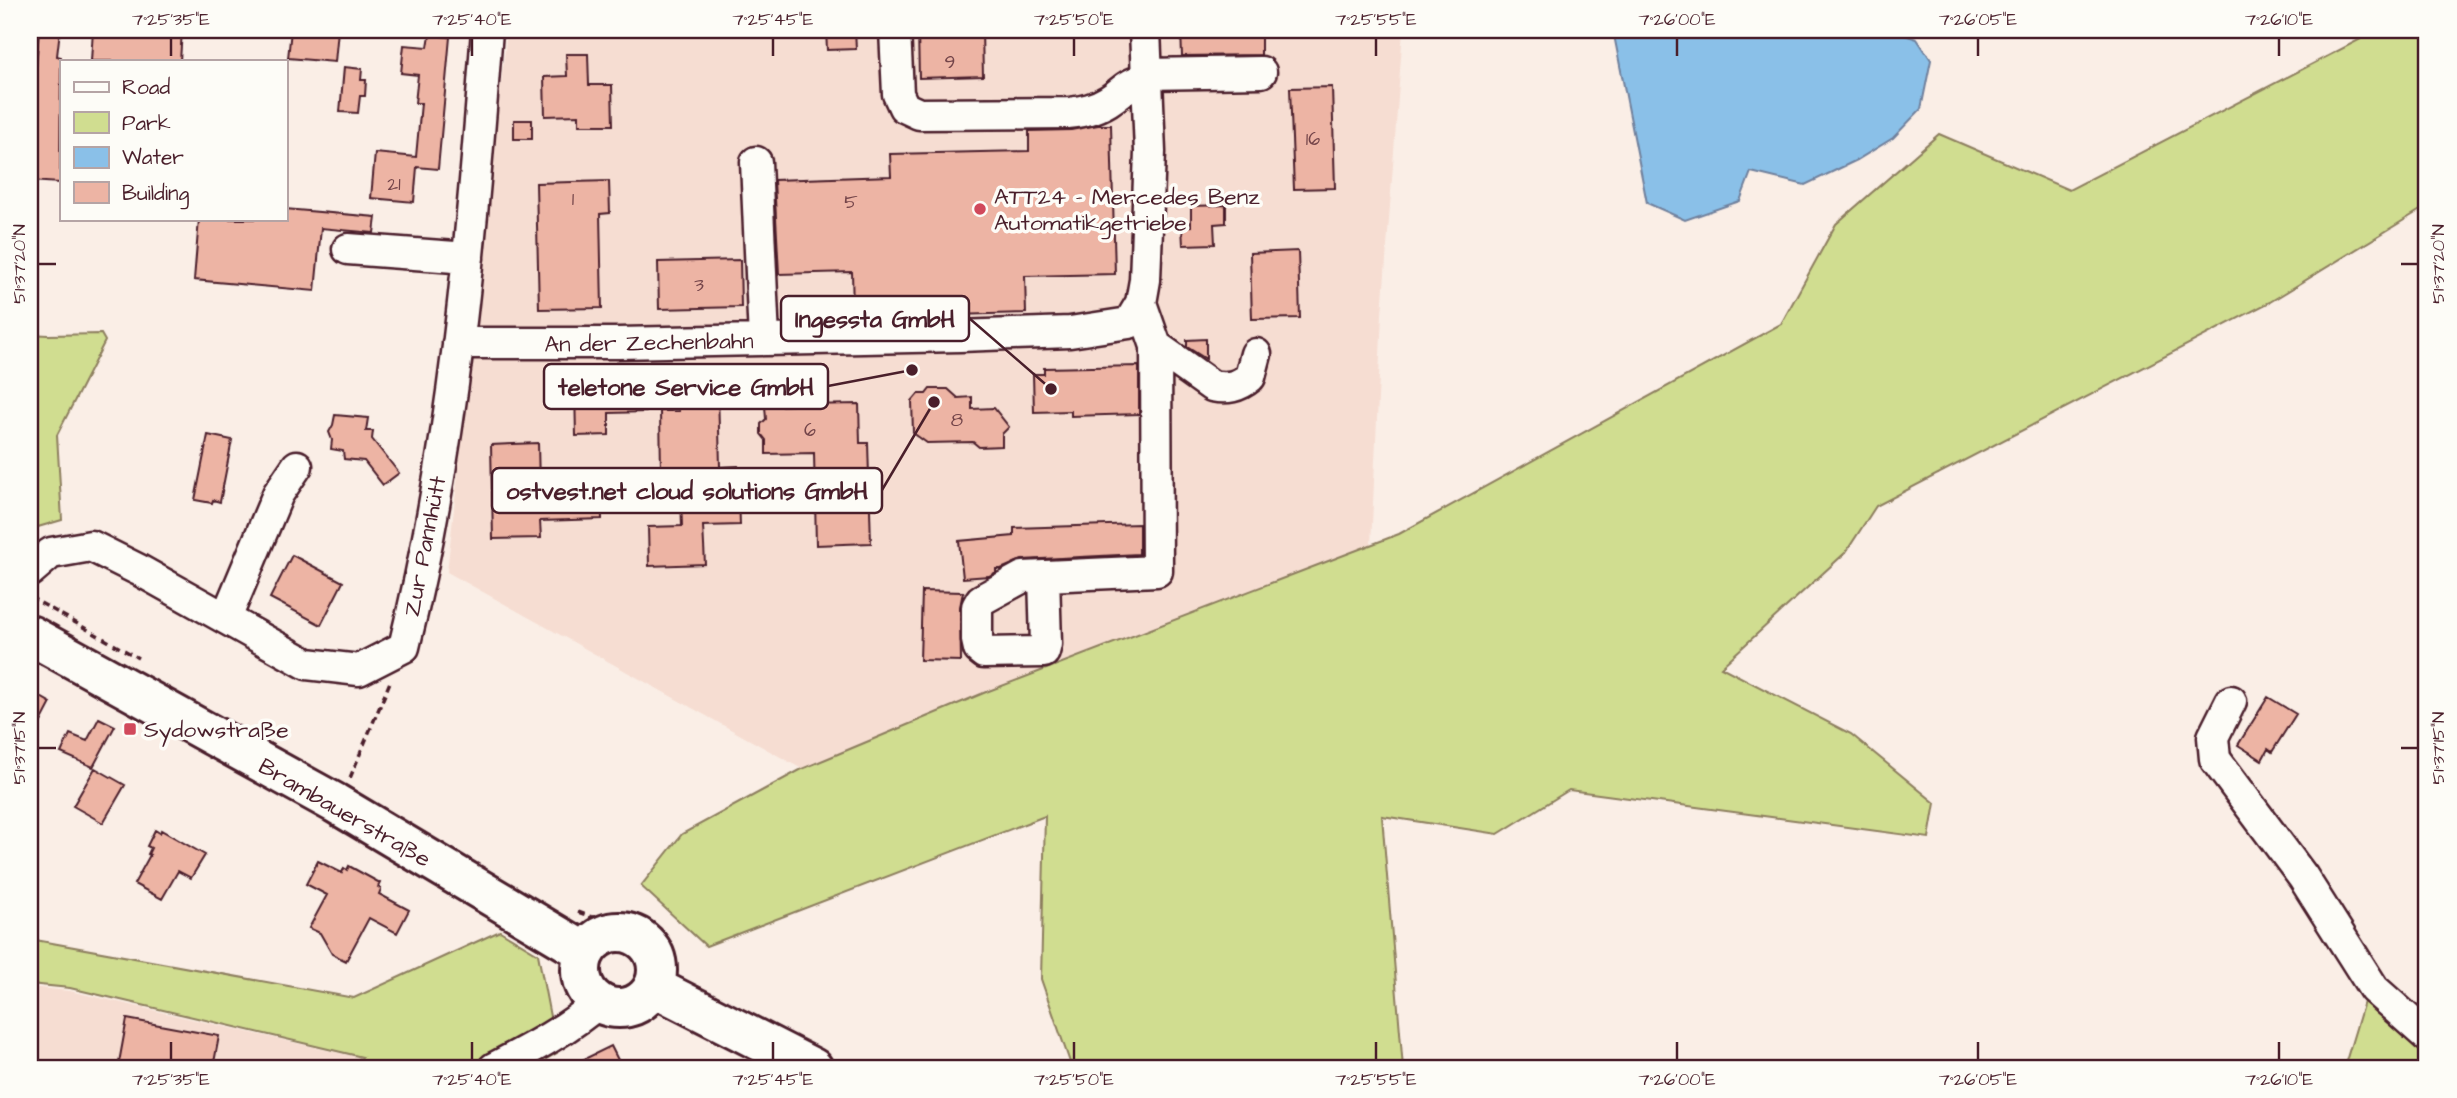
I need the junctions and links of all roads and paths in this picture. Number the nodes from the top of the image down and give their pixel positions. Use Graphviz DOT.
graph roads {
  1 [pos="487,30"];
  2 [pos="895,30"];
  3 [pos="1145,30"];
  4 [pos="1261,72"];
  5 [pos="1147,77"];
  6 [pos="757,162"];
  7 [pos="348,249"];
  8 [pos="468,258"];
  9 [pos="1141,303"];
  10 [pos="764,340"];
  11 [pos="458,343"];
  12 [pos="1156,346"];
  13 [pos="1256,354"];
  14 [pos="297,466"];
  15 [pos="30,571"];
  16 [pos="1044,576"];
  17 [pos="226,618"];
  18 [pos="30,635"];
  19 [pos="404,647"];
  20 [pos="2231,701"];
  21 [pos="335,803"];
  22 [pos="569,908"];
  23 [pos="585,952"];
  24 [pos="665,976"];
  25 [pos="598,1003"];
  26 [pos="2427,1036"];
  27 [pos="494,1068"];
  28 [pos="813,1068"];
  1 -- 8 [label="street, Zur Pannhütt"];
  2 -- 5 [label="street"];
  3 -- 5 [label="street"];
  4 -- 5 [label="street"];
  5 -- 9 [label="street"];
  6 -- 10 [label="street"];
  7 -- 8 [label="street"];
  8 -- 11 [label="street, Zur Pannhütt"];
  9 -- 10 [label="street, An der Zechenbahn"];
  9 -- 12 [label="street"];
  10 -- 11 [label="street, An der Zechenbahn"];
  11 -- 19 [label="street, Zur Pannhütt"];
  12 -- 13 [label="street"];
  12 -- 16 [label="street"];
  14 -- 17 [label="street"];
  15 -- 17 [label="street, Zur Pannhütt"];
  17 -- 19 [label="street, Zur Pannhütt"];
  18 -- 21 [label="main road, Brambauerstraße"];
  19 -- 21 [label="path"];
  20 -- 26 [label="street"];
  21 -- 23 [label="main road, Brambauerstraße"];
  22 -- 24 [label="path"];
  23 -- 24 [label="main road"];
  23 -- 25 [label="main road"];
  24 -- 25 [label="main road"];
  24 -- 28 [label="main road"];
  25 -- 27 [label="street"];
}
